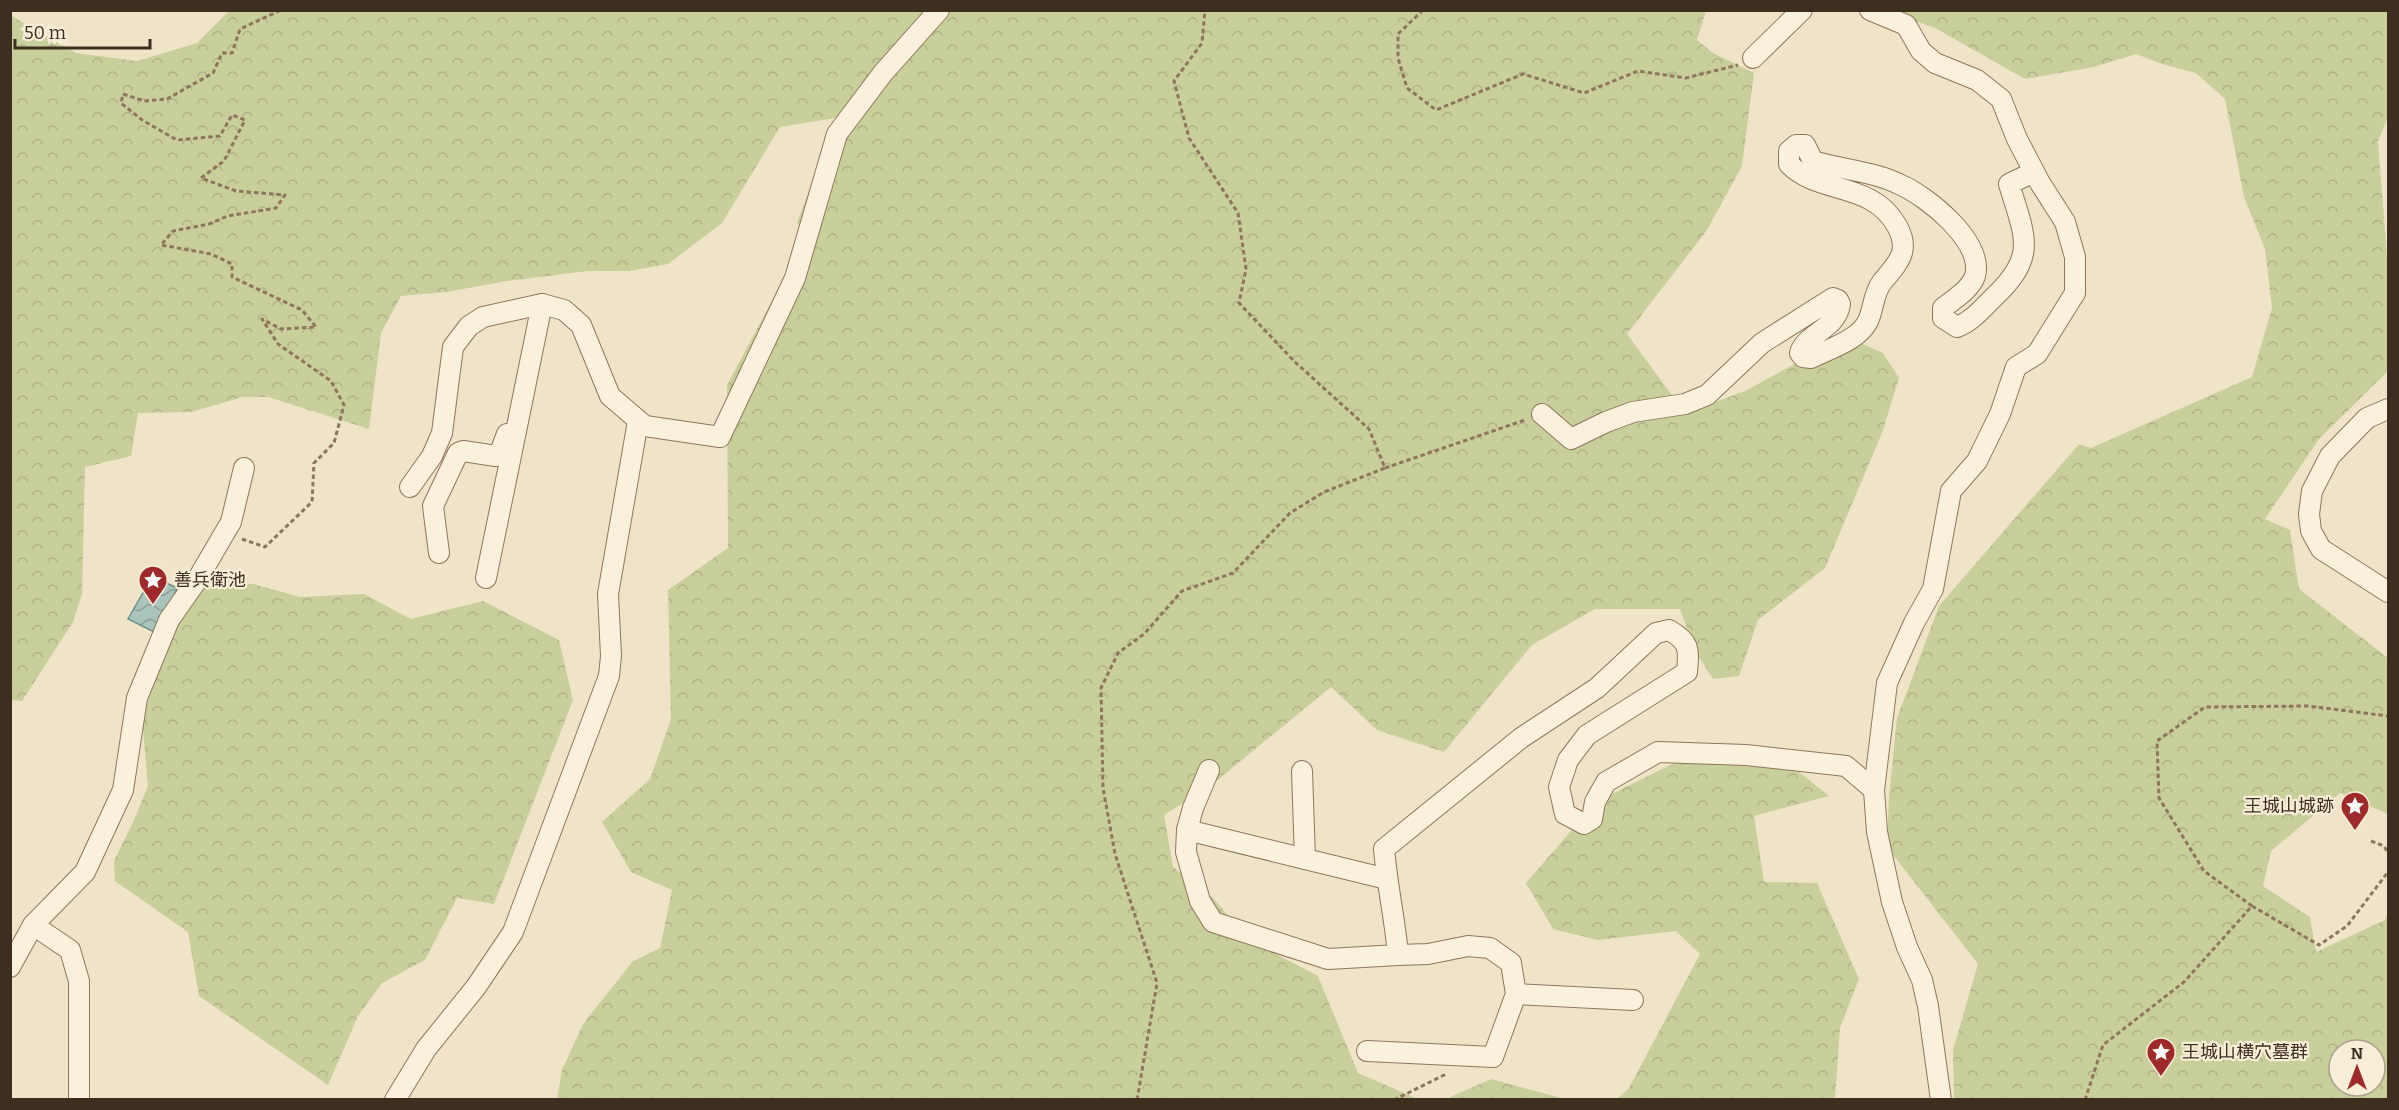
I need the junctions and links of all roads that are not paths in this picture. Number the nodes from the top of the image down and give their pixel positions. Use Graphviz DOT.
graph roads {
  1 [pos="939,10"];
  2 [pos="1802,10"];
  3 [pos="1870,10"];
  4 [pos="1753,58"];
  5 [pos="2034,172"];
  6 [pos="542,304"];
  7 [pos="2388,409"];
  8 [pos="1542,414"];
  9 [pos="638,421"];
  10 [pos="516,433"];
  11 [pos="244,468"];
  12 [pos="410,487"];
  13 [pos="439,553"];
  14 [pos="486,578"];
  15 [pos="2388,592"];
  16 [pos="1209,770"];
  17 [pos="1302,771"];
  18 [pos="1874,790"];
  19 [pos="1187,830"];
  20 [pos="1305,859"];
  21 [pos="1387,879"];
  22 [pos="33,925"];
  23 [pos="1398,955"];
  24 [pos="10,967"];
  25 [pos="1516,994"];
  26 [pos="1633,1000"];
  27 [pos="1367,1051"];
  28 [pos="80,1100"];
  29 [pos="395,1100"];
  30 [pos="1941,1100"];
  1 -- 9 [label="street"];
  2 -- 4 [label="street"];
  3 -- 5 [label="street"];
  5 -- 8 [label="street"];
  5 -- 18 [label="street"];
  6 -- 9 [label="street"];
  6 -- 10 [label="street"];
  6 -- 12 [label="street"];
  7 -- 15 [label="street"];
  9 -- 29 [label="street"];
  10 -- 13 [label="street"];
  10 -- 14 [label="street"];
  11 -- 22 [label="street"];
  16 -- 19 [label="street"];
  17 -- 20 [label="street"];
  18 -- 21 [label="street"];
  18 -- 30 [label="street"];
  19 -- 20 [label="street"];
  19 -- 23 [label="street"];
  20 -- 21 [label="street"];
  21 -- 23 [label="street"];
  22 -- 24 [label="street"];
  22 -- 28 [label="street"];
  23 -- 25 [label="street"];
  25 -- 26 [label="street"];
  25 -- 27 [label="street"];
}
